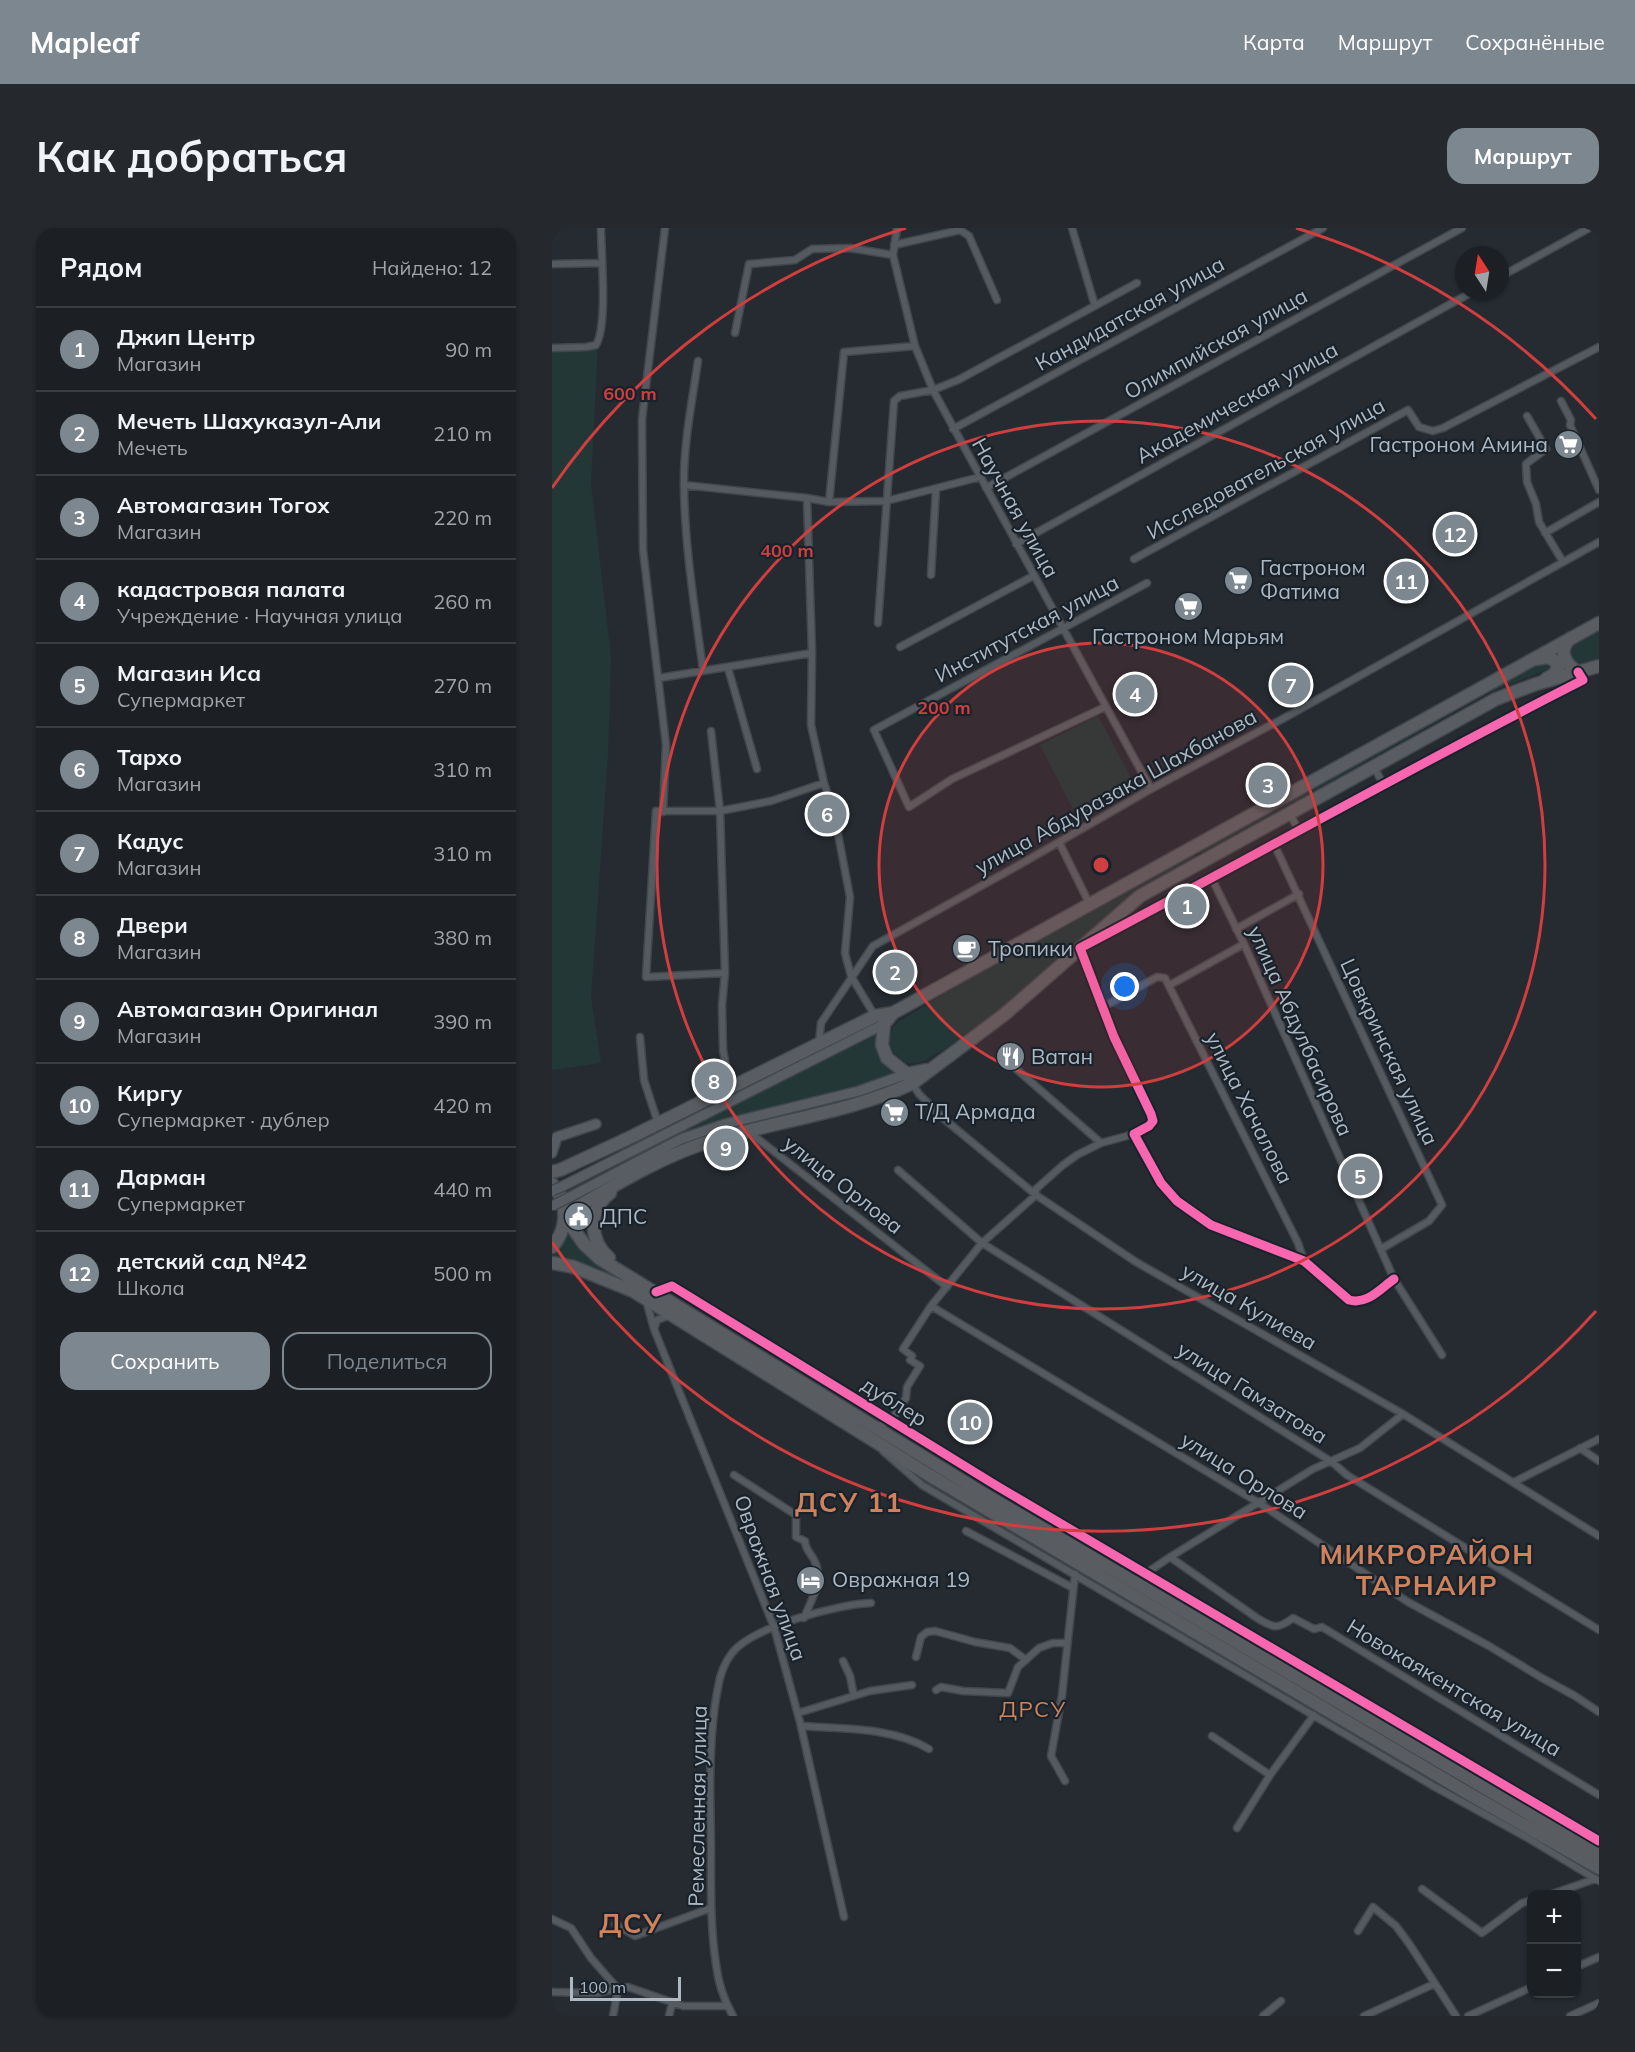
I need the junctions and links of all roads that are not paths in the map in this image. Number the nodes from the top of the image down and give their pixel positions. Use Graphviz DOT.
graph roads {
  1 [pos="601,228"];
  2 [pos="665,228"];
  3 [pos="897,228"];
  4 [pos="1072,228"];
  5 [pos="1323,228"];
  6 [pos="1462,228"];
  7 [pos="1589,228"];
  8 [pos="894,245"];
  9 [pos="893,255"];
  10 [pos="602,263"];
  11 [pos="552,264"];
  12 [pos="1509,272"];
  13 [pos="1137,283"];
  14 [pos="997,300"];
  15 [pos="1458,300"];
  16 [pos="1095,306"];
  17 [pos="735,333"];
  18 [pos="915,346"];
  19 [pos="1599,347"];
  20 [pos="552,348"];
  21 [pos="698,361"];
  22 [pos="933,390"];
  23 [pos="1561,401"];
  24 [pos="1527,416"];
  25 [pos="953,429"];
  26 [pos="980,477"];
  27 [pos="684,485"];
  28 [pos="986,488"];
  29 [pos="936,489"];
  30 [pos="1599,490"];
  31 [pos="807,498"];
  32 [pos="886,501"];
  33 [pos="1599,501"];
  34 [pos="829,502"];
  35 [pos="1545,533"];
  36 [pos="1599,542"];
  37 [pos="1016,544"];
  38 [pos="1134,559"];
  39 [pos="1563,562"];
  40 [pos="931,575"];
  41 [pos="1033,576"];
  42 [pos="1147,583"];
  43 [pos="1599,622"];
  44 [pos="878,623"];
  45 [pos="1062,628"];
  46 [pos="1572,637"];
  47 [pos="900,647"];
  48 [pos="812,653"];
  49 [pos="1529,661"];
  50 [pos="1599,666"];
  51 [pos="728,668"];
  52 [pos="703,670"];
  53 [pos="1578,672"];
  54 [pos="659,678"];
  55 [pos="1536,684"];
  56 [pos="1105,707"];
  57 [pos="711,731"];
  58 [pos="1374,767"];
  59 [pos="757,769"];
  60 [pos="824,783"];
  61 [pos="1383,784"];
  62 [pos="1150,789"];
  63 [pos="720,811"];
  64 [pos="663,812"];
  65 [pos="1290,814"];
  66 [pos="1299,831"];
  67 [pos="1059,842"];
  68 [pos="1274,844"];
  69 [pos="1190,848"];
  70 [pos="1198,864"];
  71 [pos="1212,879"];
  72 [pos="1299,894"];
  73 [pos="1089,903"];
  74 [pos="1236,928"];
  75 [pos="1244,944"];
  76 [pos="1080,948"];
  77 [pos="725,973"];
  78 [pos="851,975"];
  79 [pos="1170,985"];
  80 [pos="1103,1007"];
  81 [pos="879,1020"];
  82 [pos="640,1037"];
  83 [pos="819,1043"];
  84 [pos="1015,1068"];
  85 [pos="910,1079"];
  86 [pos="730,1087"];
  87 [pos="596,1124"];
  88 [pos="658,1124"];
  89 [pos="747,1131"];
  90 [pos="1134,1134"];
  91 [pos="1101,1143"];
  92 [pos="552,1153"];
  93 [pos="898,1170"];
  94 [pos="556,1171"];
  95 [pos="634,1175"];
  96 [pos="558,1185"];
  97 [pos="552,1191"];
  98 [pos="1036,1195"];
  99 [pos="552,1206"];
  100 [pos="565,1216"];
  101 [pos="982,1243"];
  102 [pos="552,1247"];
  103 [pos="1381,1249"];
  104 [pos="1304,1261"];
  105 [pos="552,1263"];
  106 [pos="627,1275"];
  107 [pos="1394,1278"];
  108 [pos="946,1287"];
  109 [pos="651,1295"];
  110 [pos="931,1306"];
  111 [pos="671,1315"];
  112 [pos="654,1329"];
  113 [pos="1442,1355"];
  114 [pos="1403,1414"];
  115 [pos="891,1422"];
  116 [pos="874,1433"];
  117 [pos="1599,1439"];
  118 [pos="1580,1448"];
  119 [pos="1599,1461"];
  120 [pos="1332,1462"];
  121 [pos="734,1475"];
  122 [pos="1514,1482"];
  123 [pos="1259,1503"];
  124 [pos="966,1531"];
  125 [pos="1599,1536"];
  126 [pos="1170,1557"];
  127 [pos="1075,1574"];
  128 [pos="1145,1574"];
  129 [pos="1073,1588"];
  130 [pos="871,1603"];
  131 [pos="804,1617"];
  132 [pos="777,1626"];
  133 [pos="1599,1630"];
  134 [pos="1067,1643"];
  135 [pos="916,1657"];
  136 [pos="1026,1660"];
  137 [pos="843,1661"];
  138 [pos="912,1685"];
  139 [pos="936,1690"];
  140 [pos="854,1696"];
  141 [pos="1599,1712"];
  142 [pos="798,1713"];
  143 [pos="1314,1715"];
  144 [pos="801,1726"];
  145 [pos="1212,1736"];
  146 [pos="929,1749"];
  147 [pos="1270,1775"];
  148 [pos="1065,1781"];
  149 [pos="1599,1795"];
  150 [pos="1237,1828"];
  151 [pos="1599,1841"];
  152 [pos="1599,1855"];
  153 [pos="1598,1876"];
  154 [pos="1422,1889"];
  155 [pos="1562,1890"];
  156 [pos="1527,1902"];
  157 [pos="711,1908"];
  158 [pos="844,1917"];
  159 [pos="552,1919"];
  160 [pos="615,1924"];
  161 [pos="1358,1931"];
  162 [pos="1599,1957"];
  163 [pos="1581,1965"];
  164 [pos="1434,1984"];
  165 [pos="618,1989"];
  166 [pos="1527,1989"];
  167 [pos="552,1992"];
  168 [pos="1281,2001"];
  169 [pos="672,2003"];
  170 [pos="1598,2005"];
  171 [pos="728,2006"];
  172 [pos="613,2016"];
  173 [pos="669,2016"];
  174 [pos="733,2016"];
  175 [pos="1263,2016"];
  176 [pos="1364,2016"];
  177 [pos="1456,2016"];
  178 [pos="1468,2016"];
  179 [pos="1570,2016"];
  1 -- 10 [label="street"];
  2 -- 54 [label="street"];
  3 -- 8 [label="street, Научная улица"];
  4 -- 16 [label="street"];
  5 -- 25 [label="street, Кандидатская улица"];
  6 -- 28 [label="street, Олимпийская улица"];
  7 -- 12 [label="street"];
  8 -- 9 [label="street, Научная улица"];
  8 -- 14 [label="street"];
  9 -- 17 [label="street"];
  9 -- 18 [label="street, Научная улица"];
  10 -- 11 [label="street"];
  10 -- 20 [label="street"];
  13 -- 16 [label="street"];
  15 -- 37 [label="street, Академическая улица"];
  16 -- 22 [label="street"];
  18 -- 22 [label="street, Научная улица"];
  18 -- 34 [label="street"];
  19 -- 38 [label="street, Исследовательская улица"];
  21 -- 27 [label="street"];
  22 -- 25 [label="street, Научная улица"];
  22 -- 32 [label="street"];
  23 -- 30 [label="street"];
  24 -- 35 [label="street"];
  25 -- 26 [label="street, Научная улица"];
  26 -- 28 [label="street, Научная улица"];
  26 -- 29 [label="street"];
  27 -- 31 [label="street"];
  27 -- 52 [label="street"];
  28 -- 37 [label="street, Научная улица"];
  29 -- 32 [label="street"];
  29 -- 40 [label="street"];
  31 -- 34 [label="street"];
  31 -- 48 [label="street"];
  32 -- 34 [label="street"];
  32 -- 44 [label="street"];
  33 -- 35 [label="street"];
  35 -- 39 [label="street"];
  36 -- 39 [label="street, улица Абдуразака Шахбанова"];
  37 -- 41 [label="street, Научная улица"];
  39 -- 62 [label="street, улица Абдуразака Шахбанова"];
  41 -- 45 [label="street, Научная улица"];
  41 -- 47 [label="street"];
  42 -- 45 [label="street, Институтская улица"];
  43 -- 46 [label="highway"];
  45 -- 56 [label="street, Научная улица"];
  45 -- 56 [label="street, Институтская улица"];
  46 -- 49 [label="highway"];
  46 -- 53 [label="highway"];
  48 -- 51 [label="street"];
  48 -- 60 [label="street"];
  49 -- 55 [label="highway"];
  49 -- 69 [label="highway"];
  50 -- 53 [label="highway"];
  51 -- 52 [label="street"];
  51 -- 59 [label="street"];
  52 -- 54 [label="street"];
  53 -- 55 [label="highway"];
  53 -- 61 [label="street"];
  54 -- 64 [label="street"];
  55 -- 58 [label="highway"];
  56 -- 62 [label="street, Научная улица"];
  57 -- 63 [label="street"];
  58 -- 61 [label="street"];
  58 -- 65 [label="highway"];
  60 -- 63 [label="street"];
  60 -- 78 [label="street"];
  61 -- 66 [label="street"];
  62 -- 67 [label="street, улица Абдуразака Шахбанова"];
  63 -- 64 [label="street"];
  63 -- 77 [label="street"];
  64 -- 77 [label="street"];
  65 -- 66 [label="street"];
  65 -- 70 [label="highway"];
  66 -- 68 [label="street"];
  67 -- 73 [label="street"];
  67 -- 78 [label="street, улица Абдуразака Шахбанова"];
  68 -- 71 [label="street"];
  68 -- 72 [label="street, Цовкринская улица"];
  69 -- 70 [label="highway"];
  69 -- 73 [label="highway"];
  70 -- 76 [label="highway"];
  71 -- 74 [label="street, улица Абдулбасирова"];
  71 -- 76 [label="street"];
  72 -- 74 [label="street"];
  72 -- 103 [label="street, Цовкринская улица"];
  73 -- 81 [label="highway"];
  74 -- 75 [label="street, улица Абдулбасирова"];
  75 -- 79 [label="street"];
  75 -- 103 [label="street, улица Абдулбасирова"];
  76 -- 80 [label="street"];
  76 -- 85 [label="highway"];
  77 -- 86 [label="street"];
  78 -- 81 [label="street"];
  78 -- 83 [label="street, улица Абдуразака Шахбанова"];
  79 -- 80 [label="street"];
  79 -- 104 [label="street, улица Хачалова"];
  80 -- 90 [label="street"];
  81 -- 83 [label="highway"];
  81 -- 85 [label="highway"];
  81 -- 96 [label="main road"];
  82 -- 88 [label="street"];
  83 -- 86 [label="highway"];
  84 -- 91 [label="street"];
  85 -- 89 [label="highway"];
  85 -- 98 [label="street, улица Кулиева"];
  85 -- 99 [label="main road, bridge"];
  86 -- 88 [label="highway"];
  87 -- 92 [label="main road"];
  88 -- 94 [label="highway"];
  89 -- 95 [label="highway"];
  89 -- 108 [label="street, улица Орлова"];
  90 -- 91 [label="street"];
  90 -- 104 [label="street"];
  91 -- 98 [label="street"];
  92 -- 94 [label="main road"];
  93 -- 101 [label="street, улица Гамзатова"];
  95 -- 100 [label="highway"];
  95 -- 106 [label="highway"];
  96 -- 97 [label="main road, bridge"];
  96 -- 100 [label="highway"];
  98 -- 101 [label="street"];
  98 -- 114 [label="street, улица Кулиева"];
  100 -- 102 [label="highway"];
  100 -- 106 [label="highway"];
  101 -- 108 [label="street"];
  101 -- 120 [label="street, улица Гамзатова"];
  103 -- 107 [label="street, улица Абдулбасирова"];
  104 -- 107 [label="street"];
  105 -- 109 [label="highway"];
  106 -- 109 [label="highway"];
  107 -- 113 [label="street, улица Абдулбасирова"];
  108 -- 110 [label="street"];
  109 -- 111 [label="highway"];
  109 -- 112 [label="street, Овражная улица"];
  109 -- 115 [label="street, дублер"];
  109 -- 116 [label="highway"];
  110 -- 115 [label="street"];
  110 -- 123 [label="street, улица Орлова"];
  111 -- 112 [label="street"];
  111 -- 116 [label="highway"];
  112 -- 132 [label="street, Овражная улица"];
  114 -- 120 [label="street"];
  114 -- 122 [label="street, улица Кулиева"];
  115 -- 116 [label="street"];
  115 -- 128 [label="street, дублер"];
  116 -- 127 [label="street"];
  116 -- 152 [label="highway"];
  116 -- 153 [label="highway"];
  117 -- 118 [label="street"];
  118 -- 119 [label="street"];
  118 -- 122 [label="street"];
  120 -- 123 [label="street"];
  120 -- 133 [label="street, улица Гамзатова"];
  121 -- 131 [label="street"];
  122 -- 125 [label="street, улица Кулиева"];
  123 -- 126 [label="street"];
  123 -- 141 [label="street, улица Орлова"];
  124 -- 129 [label="street"];
  126 -- 128 [label="street"];
  126 -- 149 [label="street, Новокаякентская улица"];
  127 -- 129 [label="street"];
  127 -- 143 [label="street"];
  128 -- 151 [label="street, дублер"];
  129 -- 134 [label="street"];
  130 -- 131 [label="street, Ремесленная улица"];
  131 -- 132 [label="street, Ремесленная улица"];
  132 -- 142 [label="street, Овражная улица"];
  132 -- 157 [label="street, Ремесленная улица"];
  134 -- 136 [label="street"];
  134 -- 148 [label="street"];
  135 -- 136 [label="street"];
  136 -- 139 [label="street"];
  137 -- 140 [label="street"];
  138 -- 140 [label="street"];
  140 -- 142 [label="street"];
  142 -- 144 [label="street, Овражная улица"];
  143 -- 147 [label="street"];
  143 -- 153 [label="street"];
  144 -- 146 [label="street"];
  144 -- 158 [label="street, Овражная улица"];
  145 -- 147 [label="street"];
  147 -- 150 [label="street"];
  153 -- 155 [label="street"];
  154 -- 156 [label="street"];
  157 -- 160 [label="street"];
  157 -- 171 [label="street, Ремесленная улица"];
  159 -- 165 [label="street"];
  161 -- 164 [label="street"];
  162 -- 163 [label="street"];
  164 -- 176 [label="street"];
  164 -- 177 [label="street"];
  165 -- 167 [label="street"];
  165 -- 169 [label="street"];
  165 -- 172 [label="street"];
  166 -- 178 [label="street"];
  168 -- 175 [label="street"];
  169 -- 171 [label="street"];
  169 -- 173 [label="street"];
  170 -- 179 [label="street"];
  171 -- 174 [label="street, Ремесленная улица"];
}
